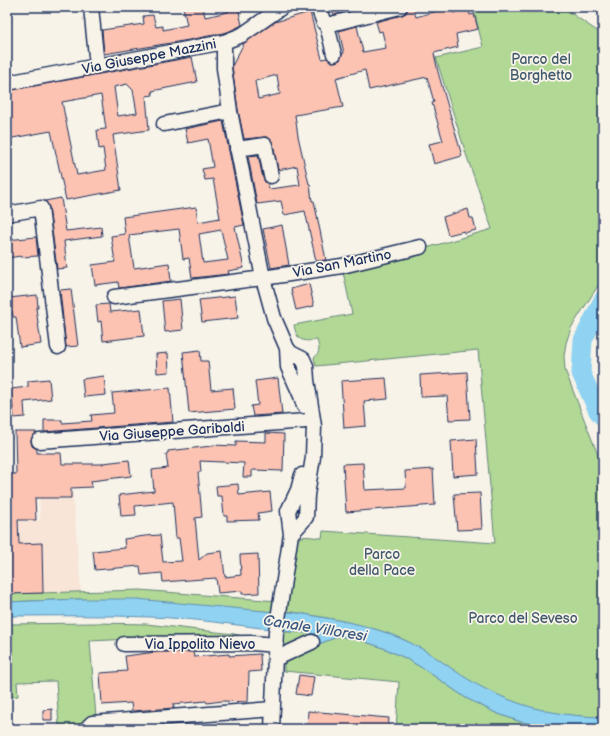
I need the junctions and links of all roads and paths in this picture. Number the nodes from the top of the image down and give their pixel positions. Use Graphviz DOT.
graph roads {
  1 [pos="90,7"];
  2 [pos="282,7"];
  3 [pos="318,7"];
  4 [pos="400,7"];
  5 [pos="325,24"];
  6 [pos="224,42"];
  7 [pos="334,54"];
  8 [pos="97,66"];
  9 [pos="7,83"];
  10 [pos="230,110"];
  11 [pos="164,124"];
  12 [pos="237,149"];
  13 [pos="271,176"];
  14 [pos="7,214"];
  15 [pos="420,247"];
  16 [pos="263,278"];
  17 [pos="114,297"];
  18 [pos="58,347"];
  19 [pos="287,348"];
  20 [pos="306,421"];
  21 [pos="39,441"];
  22 [pos="291,534"];
  23 [pos="312,642"];
  24 [pos="124,644"];
  25 [pos="276,645"];
  26 [pos="273,709"];
  27 [pos="89,726"];
  28 [pos="272,729"];
  1 -- 8 [label="street"];
  2 -- 6 [label="street, Via Giuseppe Mazzini"];
  3 -- 5 [label="street"];
  4 -- 5 [label="street"];
  5 -- 7 [label="street"];
  6 -- 8 [label="street, Via Giuseppe Mazzini"];
  6 -- 10 [label="street"];
  8 -- 9 [label="street, Via Giuseppe Mazzini"];
  10 -- 11 [label="street"];
  10 -- 12 [label="street"];
  12 -- 13 [label="street"];
  12 -- 16 [label="street"];
  14 -- 18 [label="street"];
  15 -- 16 [label="street, Via San Martino"];
  16 -- 17 [label="street, Via San Martino"];
  16 -- 19 [label="street"];
  19 -- 20 [label="street"];
  19 -- 22 [label="street"];
  20 -- 21 [label="street, Via Giuseppe Garibaldi"];
  20 -- 22 [label="street"];
  22 -- 25 [label="street"];
  23 -- 25 [label="street"];
  24 -- 25 [label="street, Via Ippolito Nievo"];
  25 -- 26 [label="street"];
  26 -- 27 [label="street"];
  26 -- 28 [label="street"];
}
